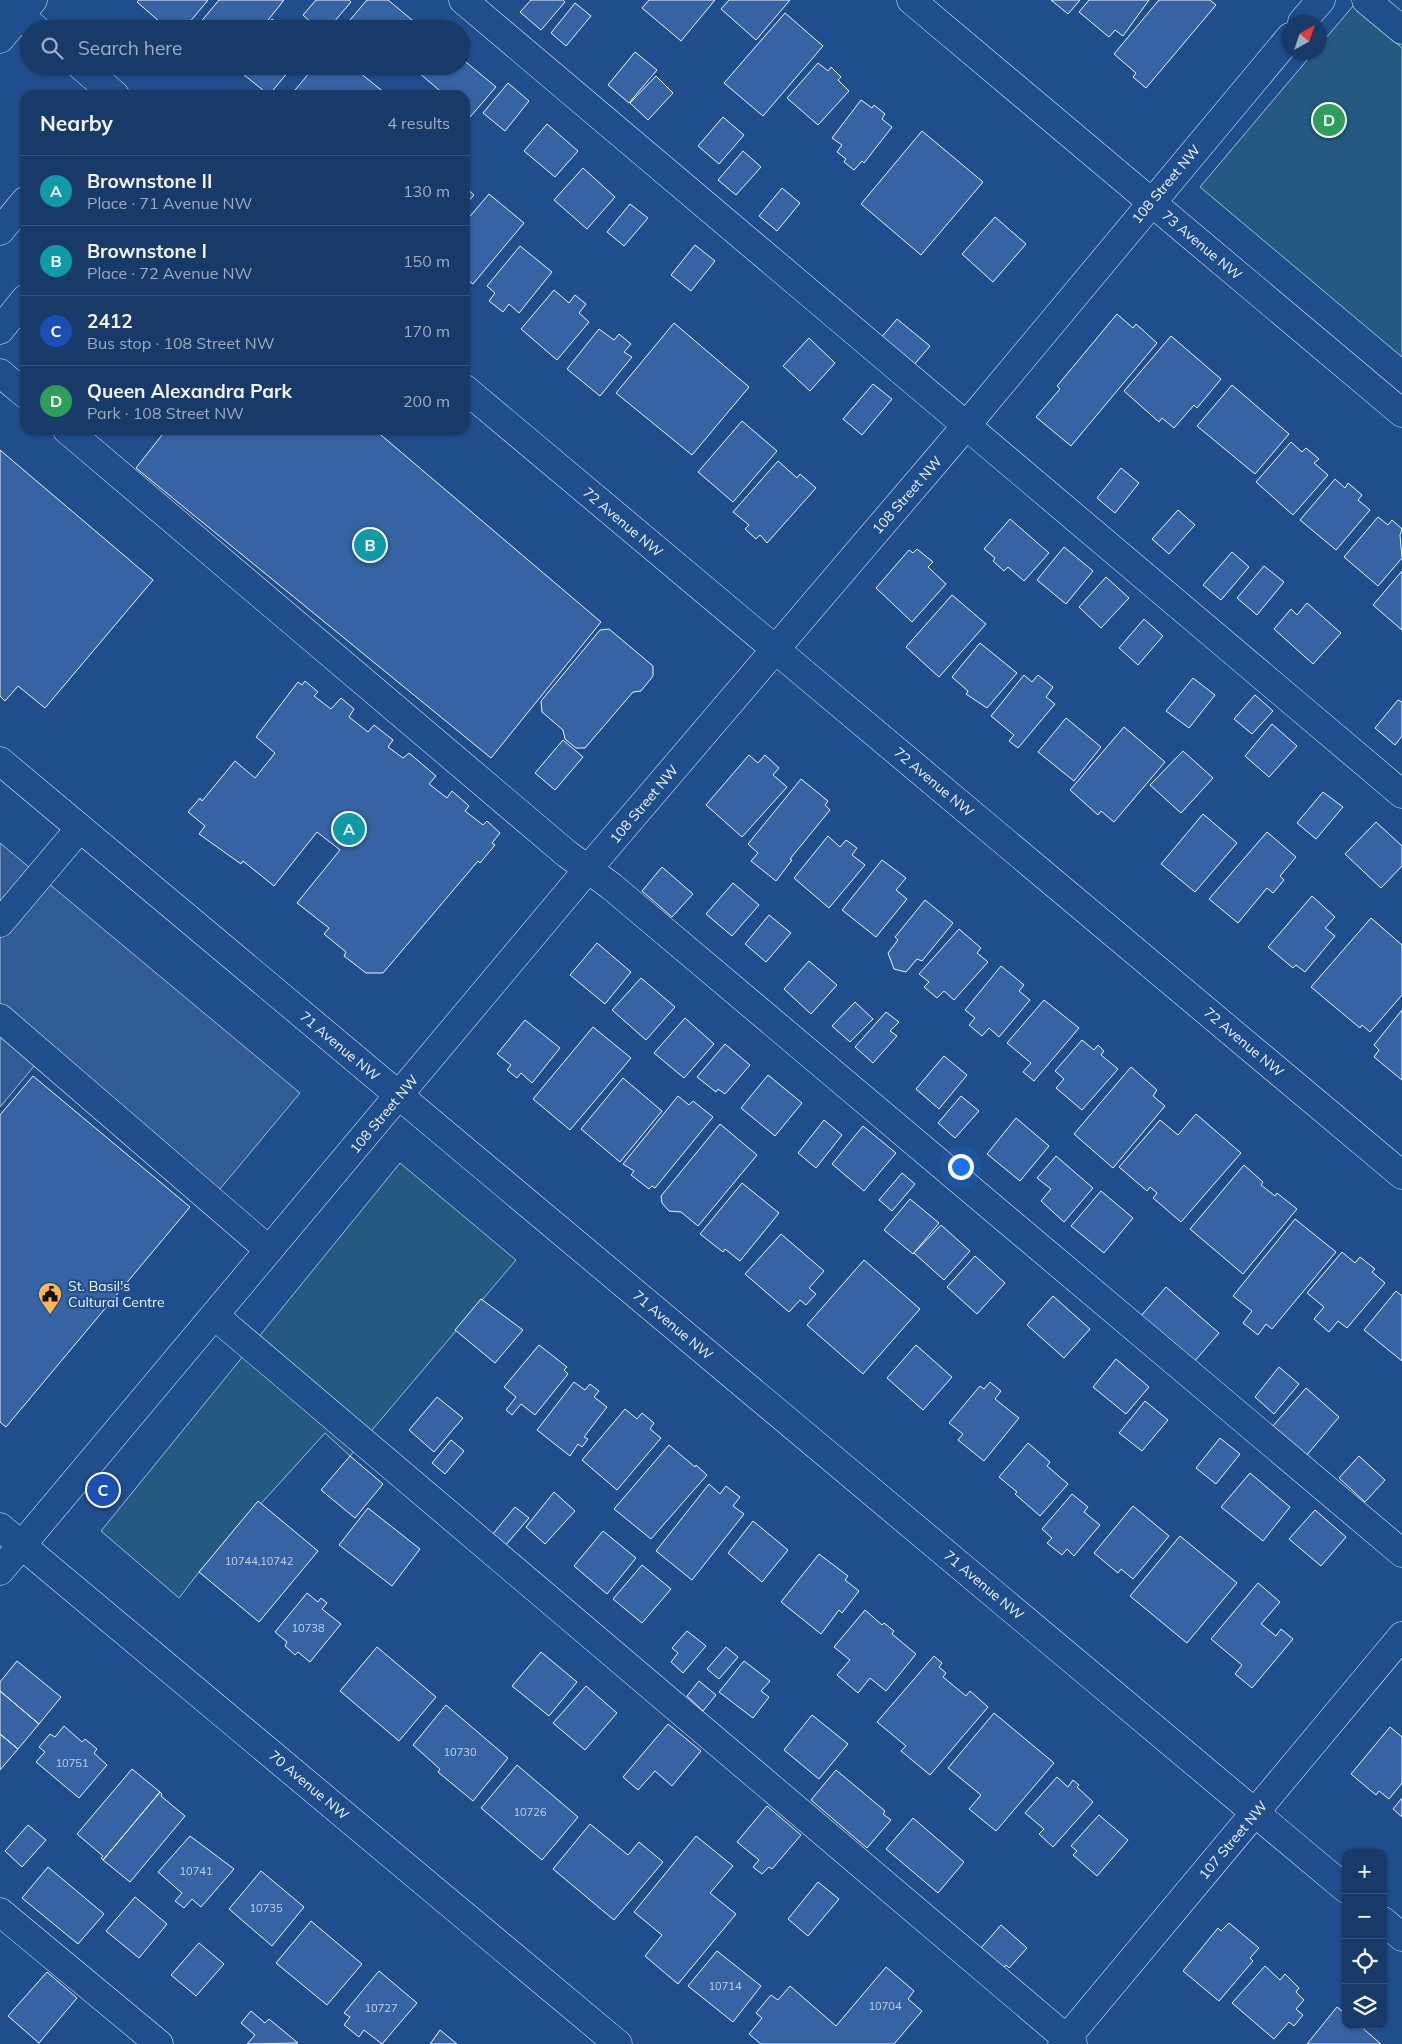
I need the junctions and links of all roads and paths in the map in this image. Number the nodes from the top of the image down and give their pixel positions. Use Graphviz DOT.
graph roads {
  1 [pos="463,0"];
  2 [pos="911,0"];
  3 [pos="1320,0"];
  4 [pos="1366,0"];
  5 [pos="23,11"];
  6 [pos="1308,15"];
  7 [pos="1402,30"];
  8 [pos="0,39"];
  9 [pos="1282,46"];
  10 [pos="92,75"];
  11 [pos="109,90"];
  12 [pos="1151,202"];
  13 [pos="20,207"];
  14 [pos="0,231"];
  15 [pos="20,305"];
  16 [pos="0,330"];
  17 [pos="0,373"];
  18 [pos="20,390"];
  19 [pos="470,393"];
  20 [pos="1402,413"];
  21 [pos="965,427"];
  22 [pos="74,435"];
  23 [pos="775,649"];
  24 [pos="0,761"];
  25 [pos="1402,794"];
  26 [pos="80,828"];
  27 [pos="588,869"];
  28 [pos="0,923"];
  29 [pos="5,1032"];
  30 [pos="399,1095"];
  31 [pos="1402,1176"];
  32 [pos="269,1250"];
  33 [pos="215,1316"];
  34 [pos="0,1526"];
  35 [pos="22,1545"];
  36 [pos="1402,1553"];
  37 [pos="0,1571"];
  38 [pos="1402,1636"];
  39 [pos="1256,1813"];
  40 [pos="1342,1886"];
  41 [pos="0,1912"];
  42 [pos="1387,1924"];
  43 [pos="1402,1937"];
  44 [pos="1067,2042"];
  45 [pos="158,2044"];
  46 [pos="618,2044"];
  1 -- 21 [label="street"];
  2 -- 12 [label="street, 73 Avenue NW"];
  3 -- 6 [label="street"];
  4 -- 7 [label="street"];
  5 -- 8 [label="street"];
  9 -- 12 [label="street, 108 Street NW"];
  10 -- 11 [label="street"];
  12 -- 20 [label="street, 73 Avenue NW"];
  12 -- 21 [label="street, 108 Street NW"];
  13 -- 14 [label="street"];
  15 -- 16 [label="street"];
  17 -- 18 [label="street"];
  19 -- 23 [label="street, 72 Avenue NW"];
  21 -- 23 [label="street, 108 Street NW"];
  21 -- 25 [label="street"];
  22 -- 27 [label="street"];
  23 -- 27 [label="street, 108 Street NW"];
  23 -- 31 [label="street, 72 Avenue NW"];
  24 -- 26 [label="street, 71 Avenue NW"];
  26 -- 28 [label="street"];
  26 -- 30 [label="street, 71 Avenue NW"];
  27 -- 30 [label="street, 108 Street NW"];
  27 -- 36 [label="street"];
  29 -- 32 [label="street"];
  30 -- 32 [label="street, 108 Street NW"];
  30 -- 39 [label="street, 71 Avenue NW"];
  32 -- 33 [label="street, 108 Street NW"];
  33 -- 35 [label="street, 108 Street NW"];
  33 -- 44 [label="street"];
  34 -- 35 [label="street, 70 Avenue NW"];
  35 -- 37 [label="street, 108 Street NW"];
  35 -- 46 [label="street, 70 Avenue NW"];
  38 -- 39 [label="street, 107 Street NW"];
  39 -- 40 [label="street, 71 Avenue NW"];
  39 -- 44 [label="street, 107 Street NW"];
  41 -- 45 [label="street"];
  42 -- 43 [label="street"];
}
